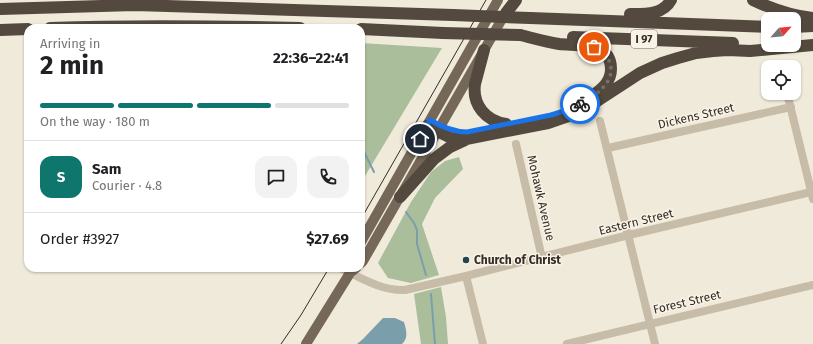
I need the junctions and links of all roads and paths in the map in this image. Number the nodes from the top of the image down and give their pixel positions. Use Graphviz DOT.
graph roads {
  1 [pos="77,0"];
  2 [pos="498,0"];
  3 [pos="514,0"];
  4 [pos="671,0"];
  5 [pos="753,0"];
  6 [pos="135,5"];
  7 [pos="0,9"];
  8 [pos="506,13"];
  9 [pos="813,18"];
  10 [pos="556,19"];
  11 [pos="761,26"];
  12 [pos="813,26"];
  13 [pos="801,27"];
  14 [pos="24,29"];
  15 [pos="0,30"];
  16 [pos="365,30"];
  17 [pos="520,35"];
  18 [pos="761,44"];
  19 [pos="801,45"];
  20 [pos="813,45"];
  21 [pos="484,50"];
  22 [pos="789,100"];
  23 [pos="791,107"];
  24 [pos="600,121"];
  25 [pos="506,124"];
  26 [pos="434,126"];
  27 [pos="466,139"];
  28 [pos="516,144"];
  29 [pos="608,148"];
  30 [pos="811,180"];
  31 [pos="812,195"];
  32 [pos="400,197"];
  33 [pos="628,235"];
  34 [pos="365,236"];
  35 [pos="365,258"];
  36 [pos="542,258"];
  37 [pos="351,272"];
  38 [pos="355,272"];
  39 [pos="466,276"];
  40 [pos="813,285"];
  41 [pos="650,323"];
  42 [pos="306,344"];
  43 [pos="483,344"];
  44 [pos="567,344"];
  45 [pos="655,344"];
  1 -- 6 [label="highway"];
  2 -- 26 [label="main road"];
  3 -- 8 [label="highway"];
  4 -- 10 [label="highway"];
  5 -- 9 [label="highway"];
  6 -- 7 [label="highway, I 97"];
  6 -- 10 [label="highway, I 97, bridge"];
  8 -- 21 [label="main road"];
  10 -- 11 [label="highway, I 97"];
  12 -- 13 [label="highway"];
  14 -- 15 [label="highway"];
  16 -- 17 [label="highway, I 97, bridge"];
  17 -- 18 [label="highway, I 97"];
  17 -- 25 [label="highway"];
  19 -- 20 [label="highway"];
  20 -- 27 [label="highway"];
  21 -- 25 [label="highway"];
  21 -- 26 [label="main road"];
  22 -- 23 [label="street"];
  23 -- 29 [label="street, Dickens Street"];
  23 -- 30 [label="street"];
  24 -- 29 [label="street"];
  25 -- 26 [label="highway"];
  26 -- 27 [label="highway"];
  26 -- 32 [label="main road"];
  26 -- 34 [label="main road"];
  27 -- 32 [label="highway"];
  28 -- 36 [label="street, Mohawk Avenue"];
  29 -- 33 [label="street"];
  30 -- 31 [label="street"];
  31 -- 33 [label="street, Eastern Street"];
  32 -- 35 [label="main road"];
  33 -- 36 [label="street, Eastern Street"];
  33 -- 41 [label="street"];
  36 -- 39 [label="street, Eastern Street"];
  37 -- 42 [label="main road"];
  38 -- 39 [label="street, Eastern Street"];
  39 -- 43 [label="street"];
  40 -- 41 [label="street, Forest Street"];
  41 -- 44 [label="street, Forest Street"];
  41 -- 45 [label="street"];
}
